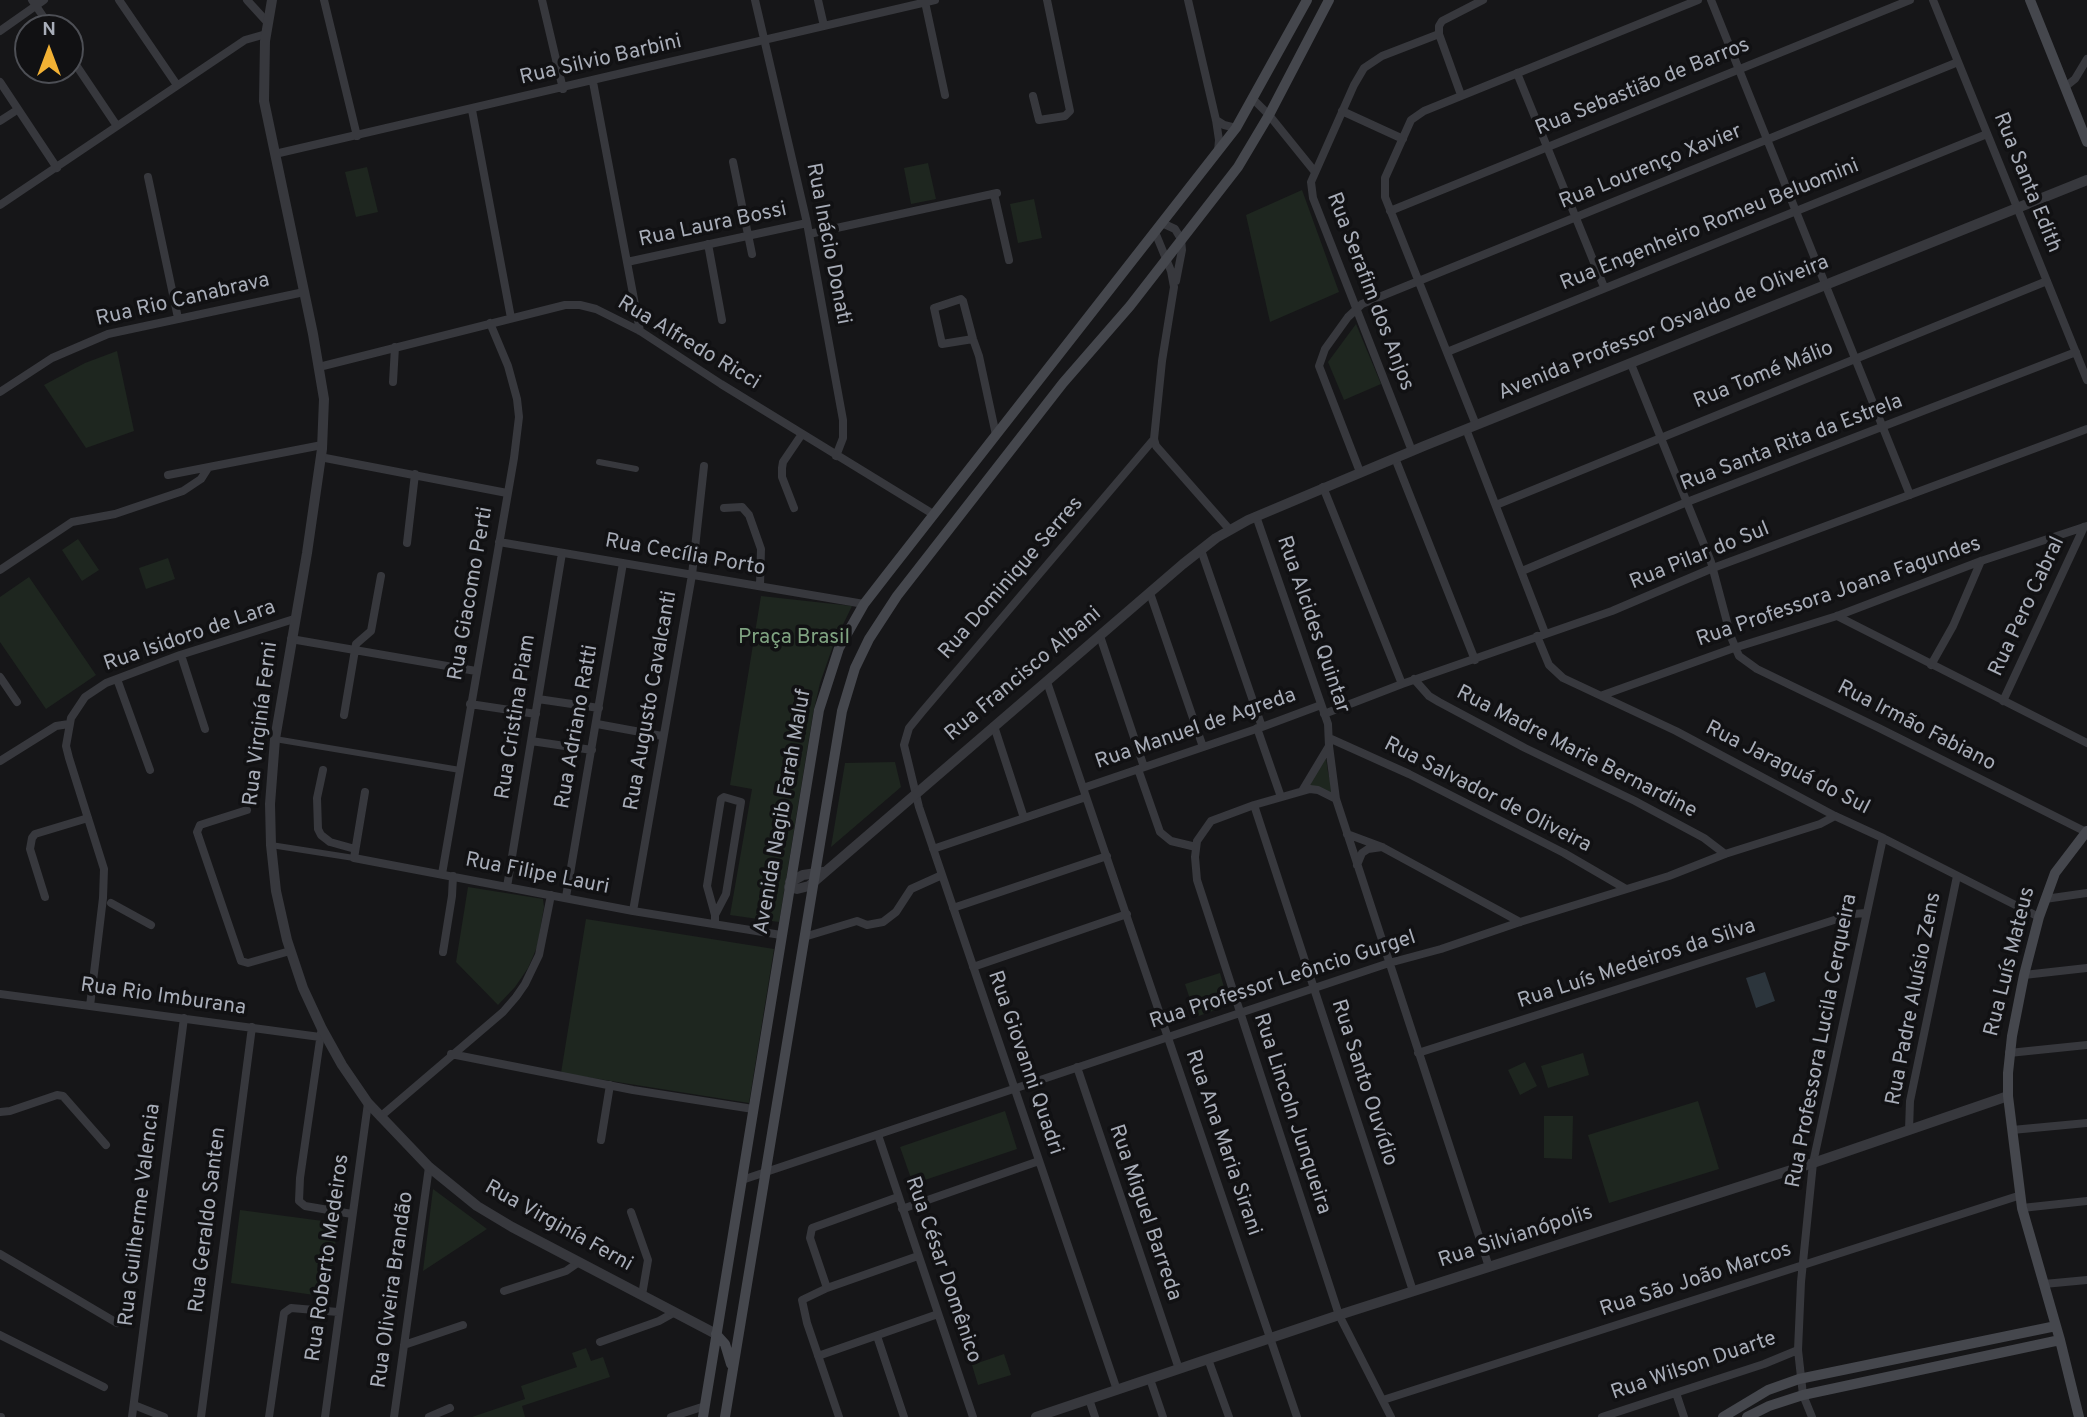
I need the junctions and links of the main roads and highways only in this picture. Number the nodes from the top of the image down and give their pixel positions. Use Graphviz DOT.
graph roads {
  1 [pos="1307,0"];
  2 [pos="1329,0"];
  3 [pos="2030,0"];
  4 [pos="2087,142"];
  5 [pos="933,514"];
  6 [pos="942,540"];
  7 [pos="2086,832"];
  8 [pos="804,932"];
  9 [pos="781,935"];
  10 [pos="779,949"];
  11 [pos="801,952"];
  12 [pos="2056,1326"];
  13 [pos="716,1334"];
  14 [pos="2060,1340"];
  15 [pos="2065,1360"];
  16 [pos="732,1370"];
  17 [pos="704,1412"];
  18 [pos="725,1417"];
  19 [pos="1723,1417"];
  20 [pos="1746,1417"];
  21 [pos="2078,1417"];
  22 [pos="2084,1417"];
  1 -- 5 [label="main road, Avenida Nagib Farah Maluf"];
  2 -- 6 [label="main road, Avenida Nagib Farah Maluf"];
  3 -- 4 [label="main road"];
  5 -- 6 [label="main road"];
  5 -- 9 [label="main road, Avenida Nagib Farah Maluf"];
  6 -- 8 [label="main road, Avenida Nagib Farah Maluf"];
  7 -- 12 [label="main road, Rua Luís Mateus"];
  8 -- 9 [label="main road"];
  8 -- 11 [label="main road, Avenida Nagib Farah Maluf"];
  9 -- 10 [label="main road, Avenida Nagib Farah Maluf"];
  10 -- 11 [label="main road"];
  10 -- 13 [label="main road, Avenida Nagib Farah Maluf"];
  11 -- 16 [label="main road, Avenida Nagib Farah Maluf"];
  12 -- 14 [label="main road, Rua Luís Mateus"];
  12 -- 19 [label="main road"];
  13 -- 16 [label="main road"];
  13 -- 17 [label="main road, Avenida Nagib Farah Maluf"];
  14 -- 15 [label="main road, Rua Luís Mateus"];
  14 -- 20 [label="main road"];
  15 -- 21 [label="main road, Rua Luís Mateus"];
  15 -- 22 [label="main road, Rua Luís Mateus"];
  16 -- 18 [label="main road, Avenida Nagib Farah Maluf"];
}
